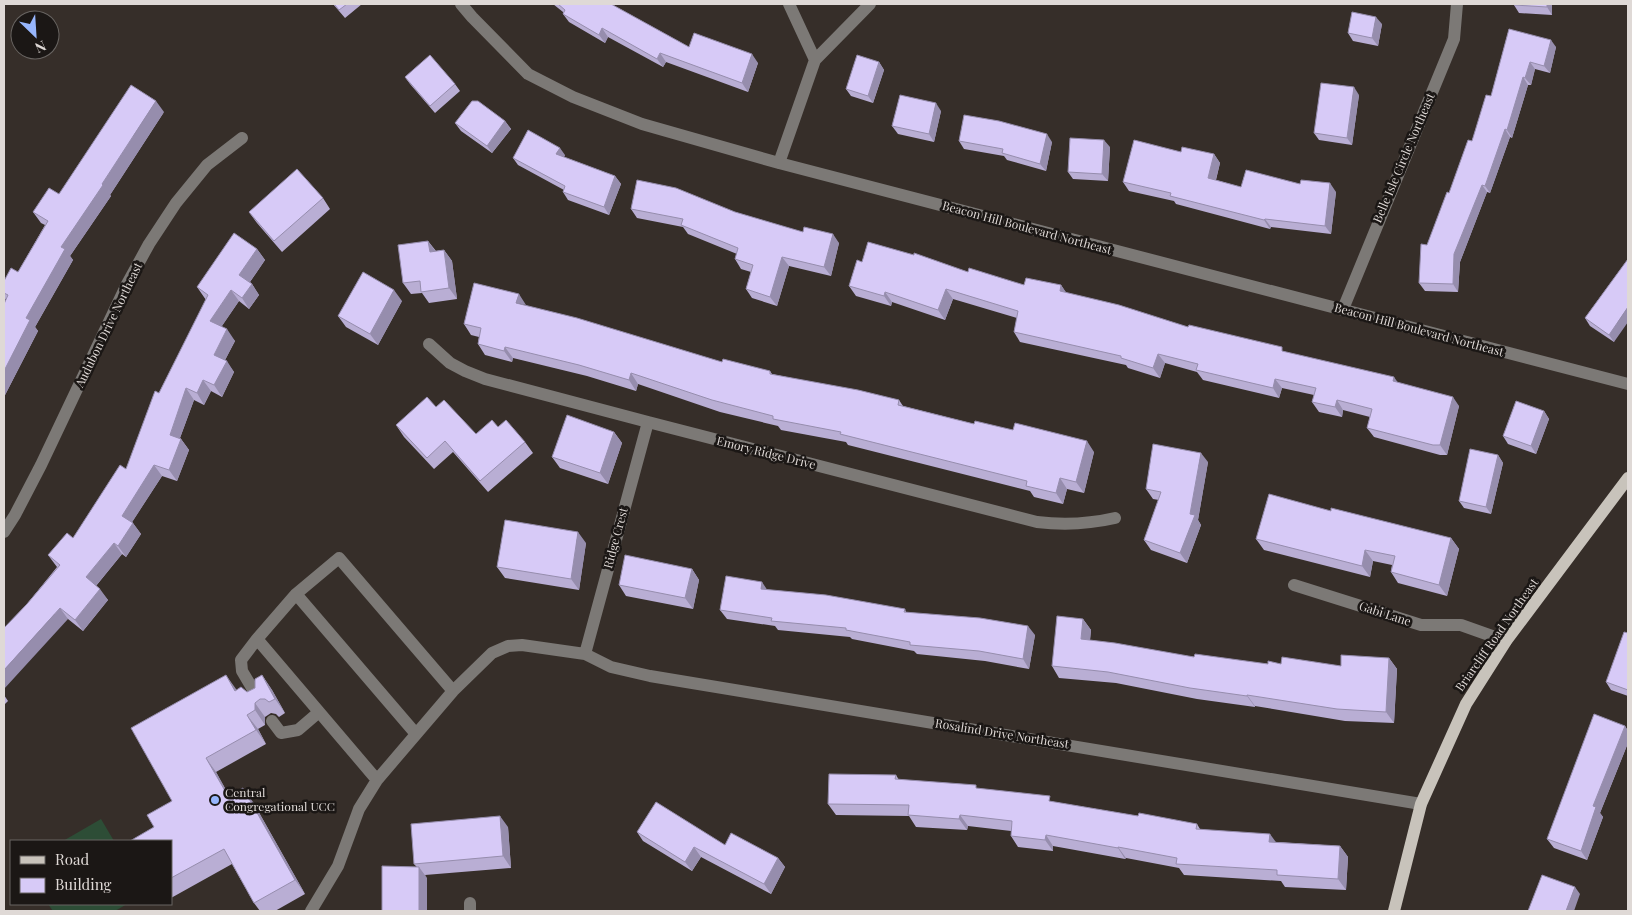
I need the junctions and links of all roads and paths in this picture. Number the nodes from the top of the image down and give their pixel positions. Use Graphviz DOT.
graph roads {
  1 [pos="461,4"];
  2 [pos="789,4"];
  3 [pos="870,4"];
  4 [pos="1457,4"];
  5 [pos="815,60"];
  6 [pos="242,138"];
  7 [pos="779,163"];
  8 [pos="1343,310"];
  9 [pos="429,344"];
  10 [pos="1628,384"];
  11 [pos="648,422"];
  12 [pos="1628,478"];
  13 [pos="1115,518"];
  14 [pos="4,532"];
  15 [pos="1294,585"];
  16 [pos="296,594"];
  17 [pos="257,639"];
  18 [pos="1506,642"];
  19 [pos="585,654"];
  20 [pos="453,691"];
  21 [pos="258,698"];
  22 [pos="319,712"];
  23 [pos="272,721"];
  24 [pos="416,734"];
  25 [pos="377,780"];
  26 [pos="1421,804"];
  27 [pos="311,911"];
  28 [pos="1394,911"];
  1 -- 7 [label="street, Beacon Hill Boulevard Northeast"];
  2 -- 5 [label="street"];
  3 -- 5 [label="street"];
  4 -- 8 [label="street, Belle Isle Circle Northeast"];
  5 -- 7 [label="street"];
  6 -- 14 [label="street, Audubon Drive Northeast"];
  7 -- 8 [label="street, Beacon Hill Boulevard Northeast"];
  8 -- 10 [label="street, Beacon Hill Boulevard Northeast"];
  9 -- 11 [label="street, Emory Ridge Drive"];
  11 -- 13 [label="street, Emory Ridge Drive"];
  11 -- 19 [label="street, Ridge Crest"];
  12 -- 18 [label="main road, Briarcliff Road Northeast"];
  15 -- 18 [label="street, Gabi Lane"];
  16 -- 17 [label="street"];
  16 -- 20 [label="street"];
  16 -- 24 [label="street"];
  17 -- 21 [label="street"];
  17 -- 22 [label="street"];
  18 -- 26 [label="main road, Briarcliff Road Northeast"];
  19 -- 20 [label="street, Rosalind Drive Northeast"];
  19 -- 26 [label="street, Rosalind Drive Northeast"];
  20 -- 24 [label="street, Rosalind Drive Northeast"];
  22 -- 23 [label="street"];
  22 -- 25 [label="street"];
  24 -- 25 [label="street, Rosalind Drive Northeast"];
  25 -- 27 [label="street, Rosalind Drive Northeast"];
  26 -- 28 [label="main road, Briarcliff Road Northeast"];
}
